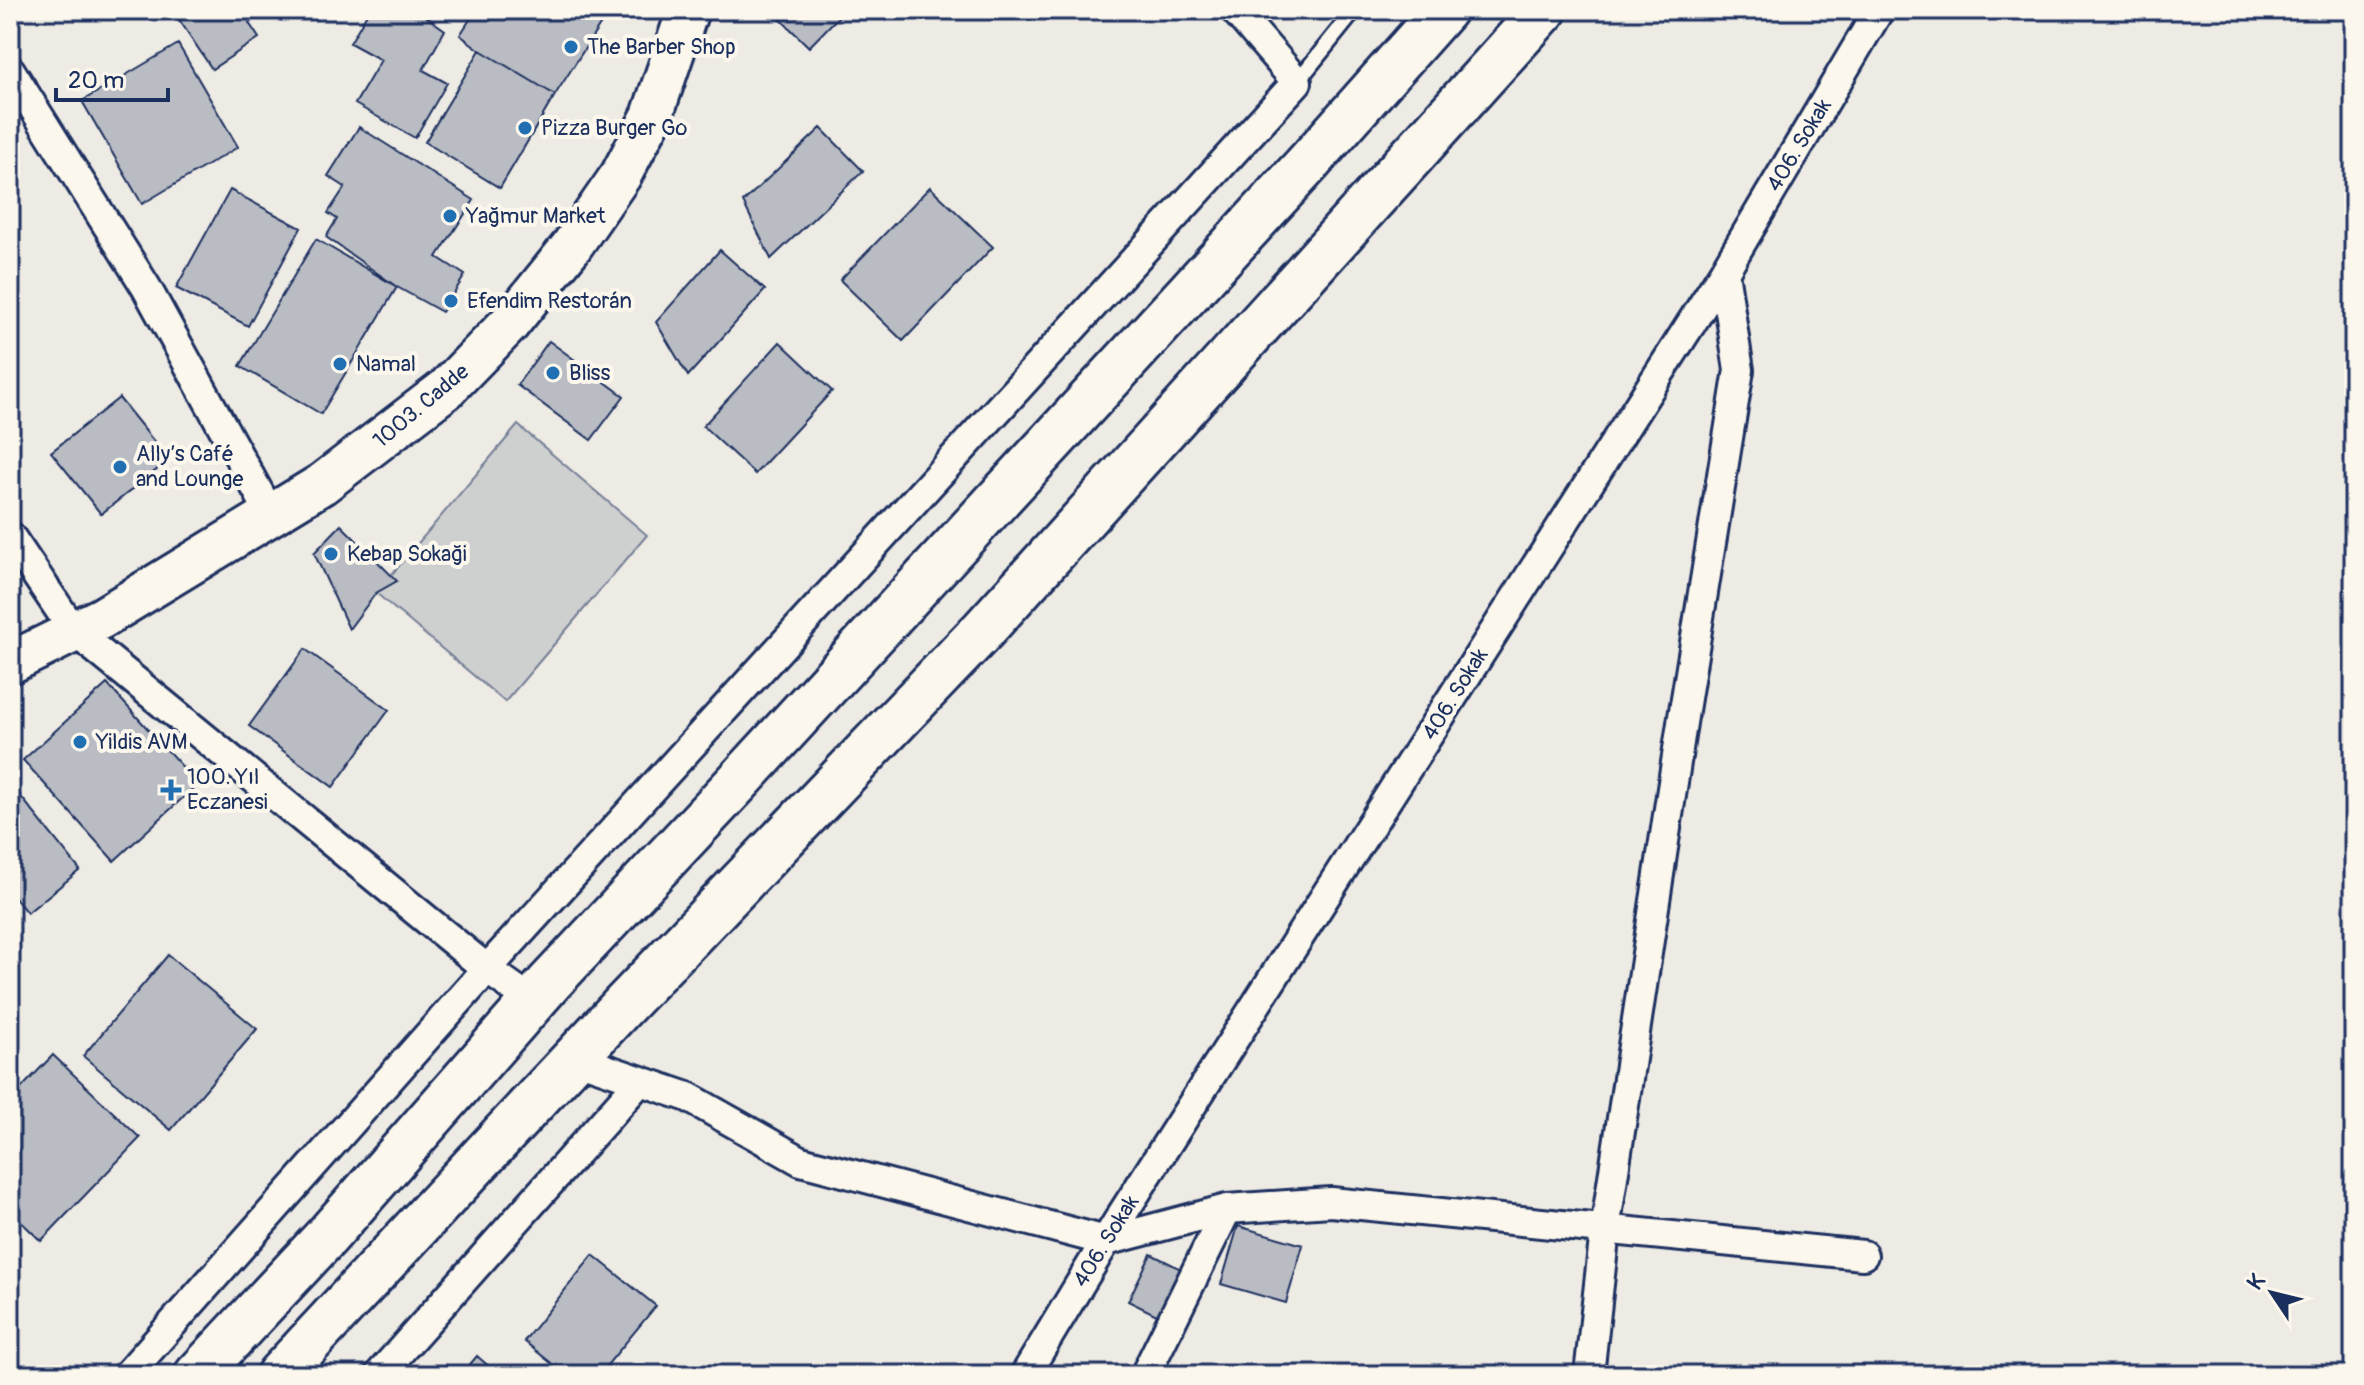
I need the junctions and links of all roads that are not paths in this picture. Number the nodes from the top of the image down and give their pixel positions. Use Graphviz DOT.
graph roads {
  1 [pos="688,10"];
  2 [pos="1235,10"];
  3 [pos="1355,10"];
  4 [pos="1444,10"];
  5 [pos="1544,10"];
  6 [pos="1879,10"];
  7 [pos="10,70"];
  8 [pos="1297,82"];
  9 [pos="1724,272"];
  10 [pos="271,515"];
  11 [pos="10,536"];
  12 [pos="74,631"];
  13 [pos="10,663"];
  14 [pos="487,969"];
  15 [pos="532,1001"];
  16 [pos="574,1058"];
  17 [pos="640,1081"];
  18 [pos="1227,1209"];
  19 [pos="1605,1230"];
  20 [pos="1106,1241"];
  21 [pos="1863,1255"];
  22 [pos="127,1375"];
  23 [pos="197,1375"];
  24 [pos="279,1375"];
  25 [pos="379,1375"];
  26 [pos="1025,1375"];
  27 [pos="1145,1375"];
  28 [pos="1589,1375"];
  1 -- 10 [label="main road, 1003. Cadde"];
  2 -- 8 [label="street"];
  3 -- 8 [label="lane"];
  4 -- 15 [label="highway"];
  5 -- 16 [label="highway"];
  6 -- 9 [label="street, 406. Sokak"];
  7 -- 10 [label="street"];
  8 -- 14 [label="street"];
  9 -- 19 [label="street"];
  9 -- 20 [label="street, 406. Sokak"];
  10 -- 12 [label="main road, 1003. Cadde"];
  11 -- 12 [label="street"];
  12 -- 13 [label="main road, 1003. Cadde"];
  12 -- 14 [label="street"];
  14 -- 15 [label="street"];
  14 -- 22 [label="street"];
  15 -- 23 [label="highway"];
  16 -- 17 [label="street"];
  16 -- 24 [label="highway"];
  17 -- 20 [label="street"];
  17 -- 25 [label="street"];
  18 -- 19 [label="street"];
  18 -- 20 [label="street"];
  18 -- 27 [label="street"];
  19 -- 21 [label="street"];
  19 -- 28 [label="street"];
  20 -- 26 [label="street, 406. Sokak"];
}
